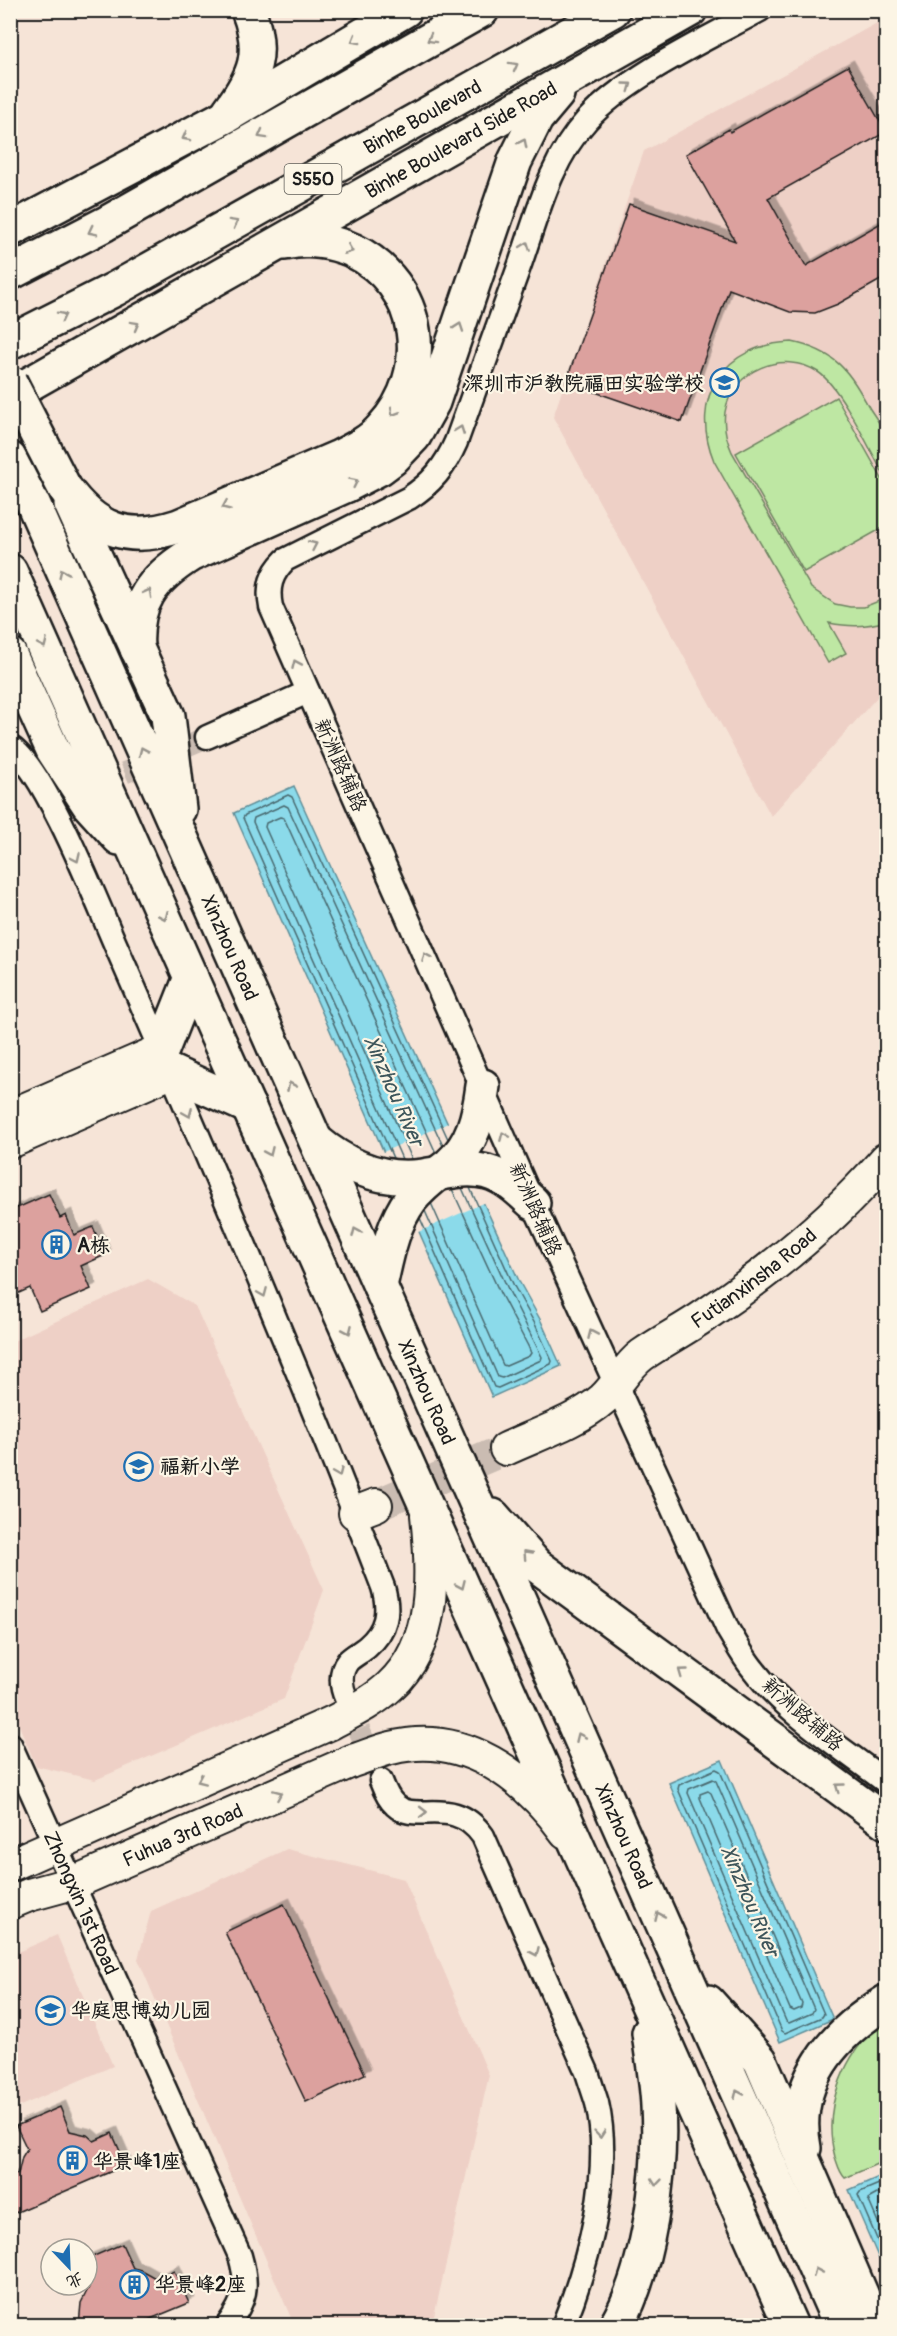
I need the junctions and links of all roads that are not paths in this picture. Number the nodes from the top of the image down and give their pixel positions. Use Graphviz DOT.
graph roads {
  1 [pos="248,10"];
  2 [pos="405,10"];
  3 [pos="482,10"];
  4 [pos="613,10"];
  5 [pos="760,10"];
  6 [pos="687,28"];
  7 [pos="572,79"];
  8 [pos="226,116"];
  9 [pos="10,230"];
  10 [pos="272,248"];
  11 [pos="10,273"];
  12 [pos="10,342"];
  13 [pos="10,382"];
  14 [pos="10,394"];
  15 [pos="10,459"];
  16 [pos="64,487"];
  17 [pos="10,571"];
  18 [pos="270,582"];
  19 [pos="137,649"];
  20 [pos="10,655"];
  21 [pos="308,692"];
  22 [pos="10,711"];
  23 [pos="207,737"];
  24 [pos="10,747"];
  25 [pos="53,750"];
  26 [pos="183,843"];
  27 [pos="140,863"];
  28 [pos="191,977"];
  29 [pos="167,1061"];
  30 [pos="483,1086"];
  31 [pos="249,1107"];
  32 [pos="10,1116"];
  33 [pos="315,1139"];
  34 [pos="10,1142"];
  35 [pos="886,1159"];
  36 [pos="438,1173"];
  37 [pos="886,1187"];
  38 [pos="533,1203"];
  39 [pos="380,1286"];
  40 [pos="615,1387"];
  41 [pos="506,1449"];
  42 [pos="465,1477"];
  43 [pos="426,1505"];
  44 [pos="338,1710"];
  45 [pos="10,1744"];
  46 [pos="381,1781"];
  47 [pos="886,1782"];
  48 [pos="886,1822"];
  49 [pos="56,1845"];
  50 [pos="579,1849"];
  51 [pos="10,1865"];
  52 [pos="74,1883"];
  53 [pos="10,1903"];
  54 [pos="687,1978"];
  55 [pos="645,1998"];
  56 [pos="886,2002"];
  57 [pos="809,2173"];
  58 [pos="886,2322"];
  59 [pos="226,2325"];
  60 [pos="563,2325"];
  61 [pos="616,2325"];
  62 [pos="791,2325"];
  63 [pos="841,2325"];
  64 [pos="874,2325"];
  65 [pos="879,2325"];
  1 -- 8 [label="main road"];
  2 -- 8 [label="main road, one-way"];
  3 -- 11 [label="main road, one-way"];
  12 -- 4 [label="main road, Binhe Boulevard / S550, one-way"];
  5 -- 6 [label="street, Binhe Boulevard Side Road"];
  6 -- 7 [label="main road, Binhe Boulevard Side Road"];
  18 -- 6 [label="street, Binhe Boulevard Side Road, one-way"];
  7 -- 10 [label="main road, Binhe Boulevard Side Road"];
  19 -- 7 [label="main road, one-way"];
  8 -- 9 [label="main road, one-way"];
  14 -- 10 [label="main road, Binhe Boulevard Side Road, one-way"];
  10 -- 16 [label="main road, one-way"];
  13 -- 16 [label="main road, bridge"];
  26 -- 15 [label="main road, Xinzhou Road, one-way"];
  16 -- 19 [label="main road"];
  17 -- 27 [label="main road, one-way"];
  21 -- 18 [label="street, 新洲路辅路, one-way"];
  19 -- 26 [label="main road"];
  20 -- 25 [label="main road"];
  21 -- 23 [label="street"];
  30 -- 21 [label="street, 新洲路辅路, one-way"];
  22 -- 25 [label="main road"];
  24 -- 29 [label="street, one-way"];
  25 -- 27 [label="main road"];
  33 -- 26 [label="main road, Xinzhou Road, one-way"];
  27 -- 28 [label="main road, one-way"];
  28 -- 29 [label="main road"];
  28 -- 31 [label="main road"];
  29 -- 31 [label="main road"];
  29 -- 32 [label="street"];
  29 -- 34 [label="street"];
  29 -- 44 [label="street, one-way"];
  30 -- 36 [label="main road"];
  38 -- 30 [label="street, 新洲路辅路, one-way"];
  31 -- 43 [label="main road, one-way"];
  33 -- 36 [label="main road"];
  39 -- 33 [label="main road, Xinzhou Road, one-way"];
  35 -- 40 [label="street, Futianxinsha Road"];
  36 -- 38 [label="main road"];
  36 -- 39 [label="main road"];
  37 -- 40 [label="street, Futianxinsha Road"];
  40 -- 38 [label="street, 新洲路辅路, one-way"];
  39 -- 42 [label="main road, Xinzhou Road"];
  40 -- 41 [label="street, Futianxinsha Road"];
  40 -- 47 [label="street, 新洲路辅路"];
  48 -- 42 [label="main road, one-way"];
  54 -- 42 [label="main road, Xinzhou Road, one-way"];
  43 -- 44 [label="street"];
  43 -- 50 [label="main road, one-way"];
  44 -- 49 [label="street, one-way"];
  45 -- 49 [label="street, Zhongxin 1st Road"];
  46 -- 60 [label="street, one-way"];
  49 -- 51 [label="street"];
  49 -- 52 [label="street, Zhongxin 1st Road"];
  52 -- 50 [label="street, Fuhua 3rd Road, one-way"];
  50 -- 55 [label="main road"];
  52 -- 53 [label="street, Fuhua 3rd Road"];
  52 -- 59 [label="street, Zhongxin 1st Road"];
  54 -- 57 [label="main road"];
  63 -- 54 [label="main road, Xinzhou Road, one-way"];
  55 -- 61 [label="main road, one-way"];
  55 -- 62 [label="main road"];
  56 -- 57 [label="main road"];
  57 -- 64 [label="main road"];
  58 -- 65 [label="street"];
}
